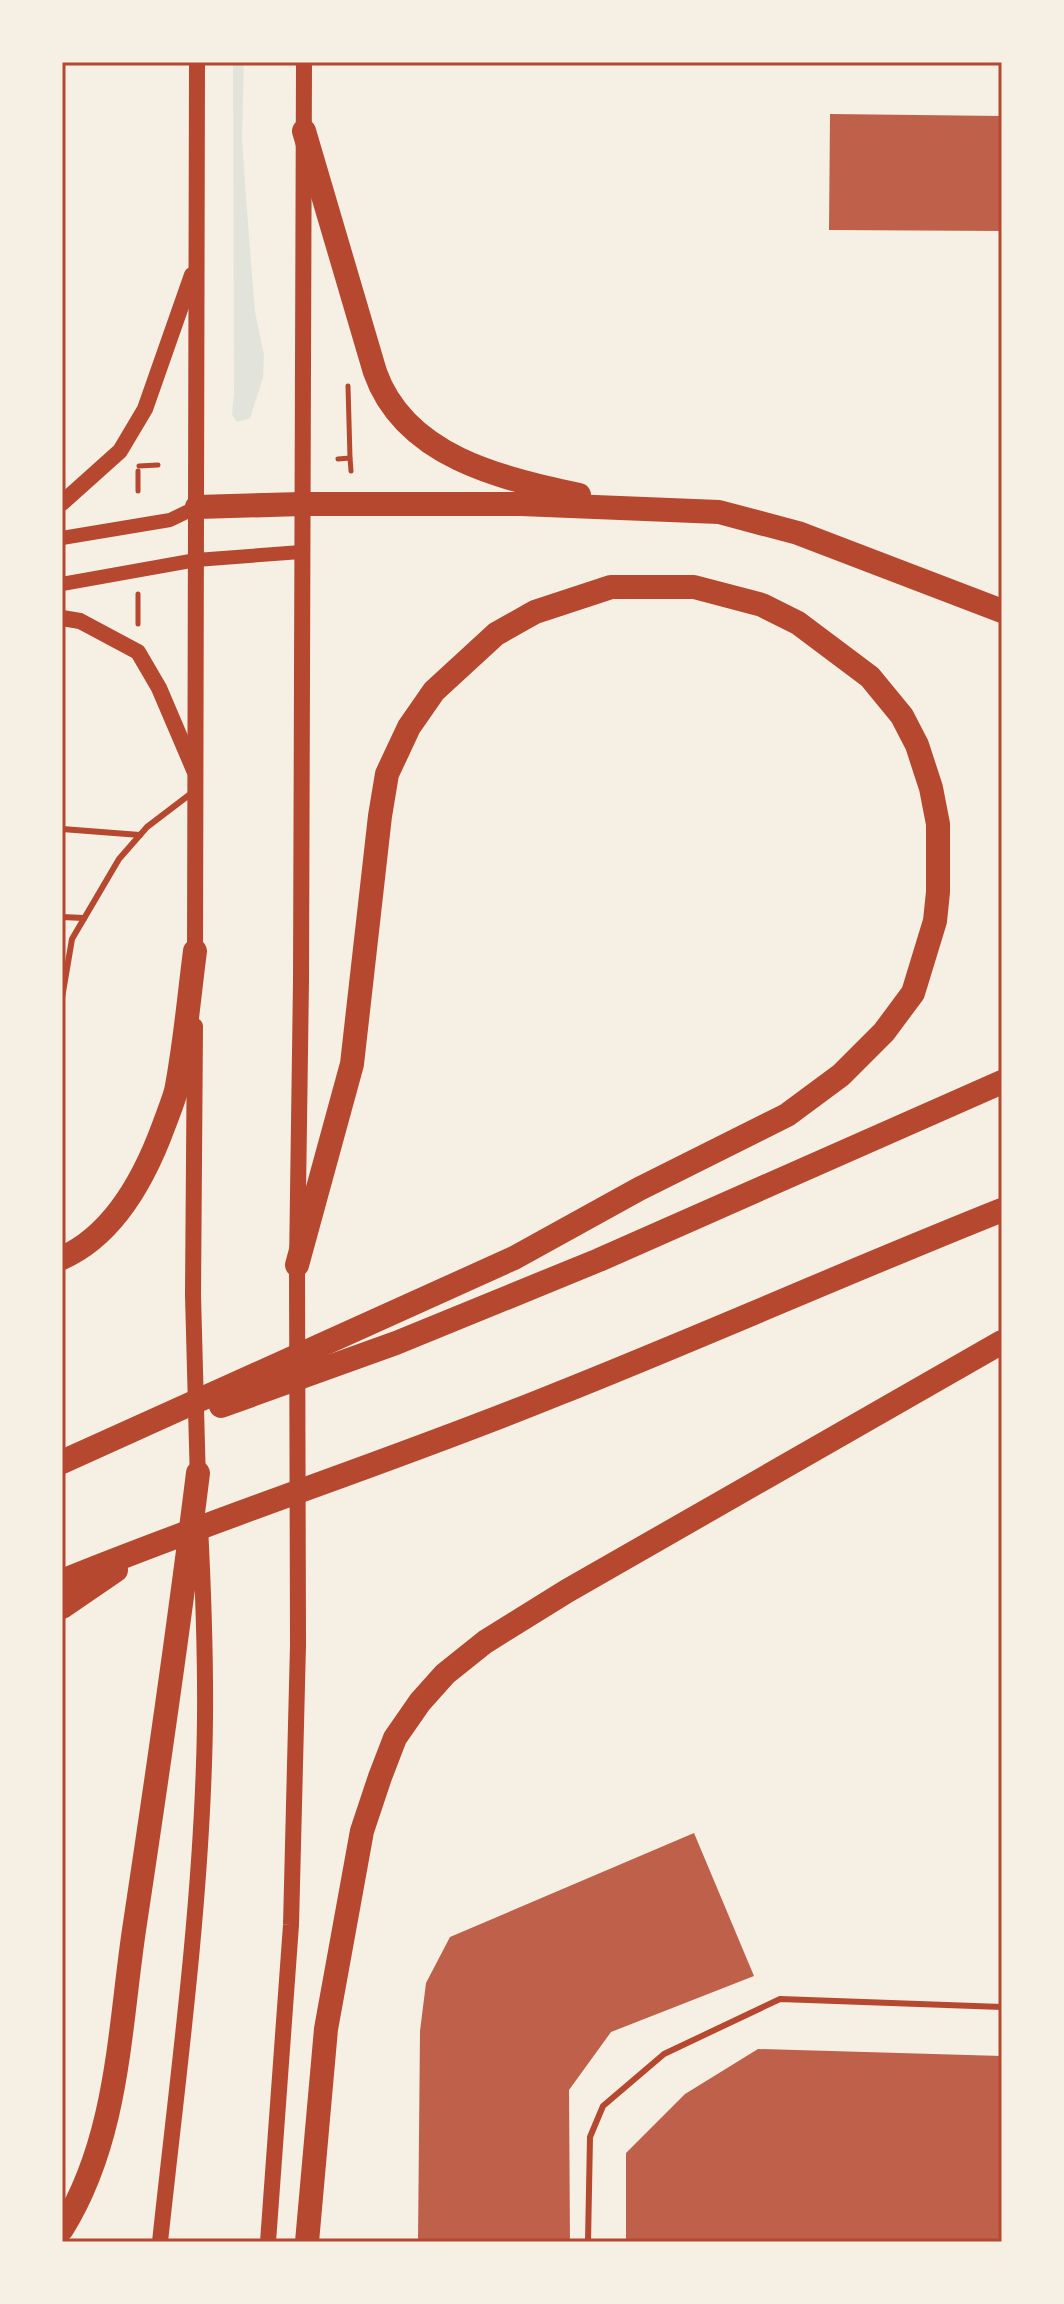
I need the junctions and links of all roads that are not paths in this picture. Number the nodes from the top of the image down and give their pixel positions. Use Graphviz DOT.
graph roads {
  1 [pos="197,62"];
  2 [pos="304,62"];
  3 [pos="304,131"];
  4 [pos="197,262"];
  5 [pos="62,503"];
  6 [pos="302,504"];
  7 [pos="197,507"];
  8 [pos="636,508"];
  9 [pos="62,538"];
  10 [pos="301,552"];
  11 [pos="196,560"];
  12 [pos="62,584"];
  13 [pos="1002,611"];
  14 [pos="62,618"];
  15 [pos="196,782"];
  16 [pos="62,829"];
  17 [pos="140,835"];
  18 [pos="62,917"];
  19 [pos="84,918"];
  20 [pos="195,951"];
  21 [pos="62,998"];
  22 [pos="1002,1082"];
  23 [pos="1002,1210"];
  24 [pos="62,1258"];
  25 [pos="297,1265"];
  26 [pos="1002,1342"];
  27 [pos="62,1463"];
  28 [pos="198,1473"];
  29 [pos="159,1541"];
  30 [pos="62,1581"];
  31 [pos="62,1607"];
  32 [pos="1002,2007"];
  33 [pos="62,2229"];
  34 [pos="160,2242"];
  35 [pos="268,2242"];
  36 [pos="307,2242"];
  37 [pos="588,2242"];
  1 -- 4 [label="main road"];
  2 -- 3 [label="main road"];
  3 -- 6 [label="main road"];
  3 -- 8 [label="highway"];
  4 -- 5 [label="main road"];
  4 -- 7 [label="main road"];
  6 -- 7 [label="highway"];
  6 -- 8 [label="highway"];
  6 -- 10 [label="main road"];
  7 -- 9 [label="street"];
  7 -- 11 [label="main road"];
  8 -- 13 [label="highway"];
  10 -- 11 [label="street"];
  10 -- 25 [label="main road"];
  11 -- 12 [label="street"];
  11 -- 15 [label="main road"];
  14 -- 15 [label="main road"];
  15 -- 17 [label="lane"];
  15 -- 20 [label="main road"];
  16 -- 17 [label="lane"];
  17 -- 19 [label="lane"];
  18 -- 19 [label="lane"];
  19 -- 21 [label="lane"];
  20 -- 24 [label="highway"];
  20 -- 28 [label="main road"];
  22 -- 27 [label="highway"];
  23 -- 29 [label="highway"];
  25 -- 27 [label="highway"];
  25 -- 35 [label="main road"];
  26 -- 36 [label="highway"];
  28 -- 33 [label="highway"];
  28 -- 34 [label="main road"];
  29 -- 30 [label="highway"];
  29 -- 31 [label="highway"];
  32 -- 37 [label="lane"];
}
